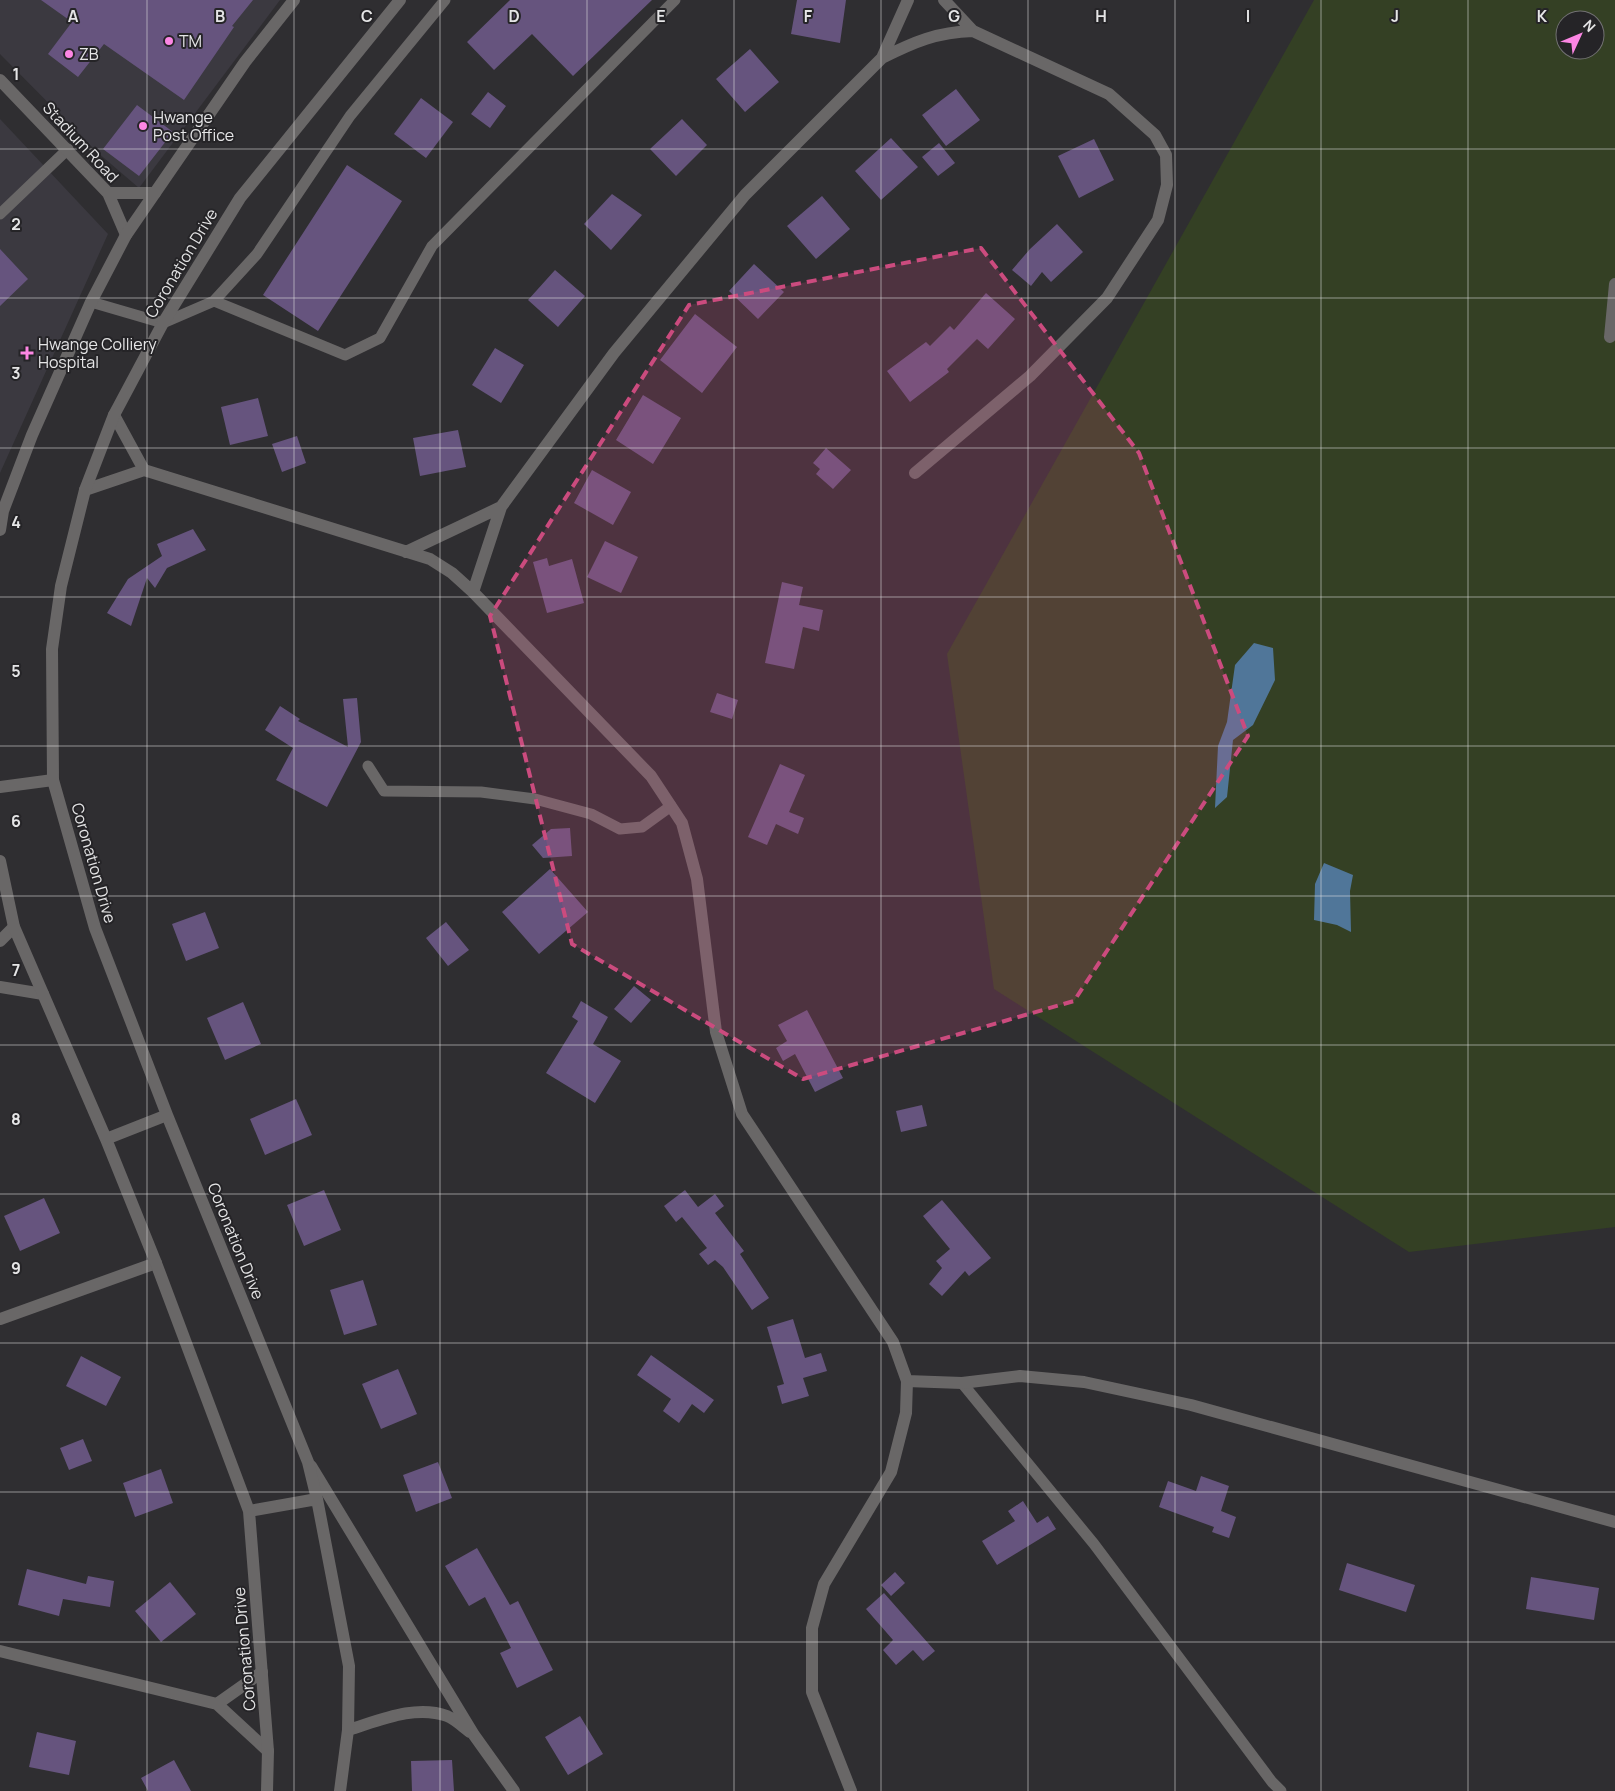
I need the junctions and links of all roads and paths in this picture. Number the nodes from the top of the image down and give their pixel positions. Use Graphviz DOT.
graph roads {
  1 [pos="294,0"];
  2 [pos="400,0"];
  3 [pos="445,0"];
  4 [pos="675,0"];
  5 [pos="908,0"];
  6 [pos="944,0"];
  7 [pos="973,31"];
  8 [pos="882,58"];
  9 [pos="0,80"];
  10 [pos="68,149"];
  11 [pos="108,193"];
  12 [pos="155,193"];
  13 [pos="0,214"];
  14 [pos="126,236"];
  15 [pos="1615,284"];
  16 [pos="214,301"];
  17 [pos="91,302"];
  18 [pos="163,323"];
  19 [pos="1610,337"];
  20 [pos="114,415"];
  21 [pos="144,470"];
  22 [pos="915,473"];
  23 [pos="86,490"];
  24 [pos="501,507"];
  25 [pos="0,530"];
  26 [pos="406,552"];
  27 [pos="473,592"];
  28 [pos="368,766"];
  29 [pos="53,780"];
  30 [pos="0,787"];
  31 [pos="671,806"];
  32 [pos="0,861"];
  33 [pos="14,927"];
  34 [pos="0,942"];
  35 [pos="0,987"];
  36 [pos="43,994"];
  37 [pos="167,1116"];
  38 [pos="106,1138"];
  39 [pos="156,1263"];
  40 [pos="0,1319"];
  41 [pos="907,1381"];
  42 [pos="962,1382"];
  43 [pos="308,1462"];
  44 [pos="317,1499"];
  45 [pos="249,1511"];
  46 [pos="1615,1522"];
  47 [pos="0,1652"];
  48 [pos="262,1672"];
  49 [pos="217,1704"];
  50 [pos="348,1730"];
  51 [pos="474,1735"];
  52 [pos="268,1751"];
  53 [pos="510,1789"];
  54 [pos="267,1791"];
  55 [pos="340,1791"];
  56 [pos="851,1791"];
  57 [pos="1281,1791"];
  1 -- 12 [label="street"];
  2 -- 18 [label="street, Coronation Drive"];
  3 -- 16 [label="lane"];
  4 -- 16 [label="lane"];
  5 -- 8 [label="street"];
  6 -- 7 [label="street"];
  7 -- 8 [label="street"];
  7 -- 22 [label="street"];
  8 -- 24 [label="street"];
  9 -- 10 [label="street, Stadium Road"];
  10 -- 11 [label="street, Stadium Road"];
  10 -- 13 [label="lane"];
  11 -- 12 [label="street"];
  11 -- 14 [label="street, Stadium Road"];
  12 -- 14 [label="street"];
  14 -- 17 [label="street"];
  15 -- 19 [label="street"];
  16 -- 18 [label="lane"];
  17 -- 18 [label="lane"];
  17 -- 25 [label="street"];
  18 -- 20 [label="street, Coronation Drive"];
  20 -- 21 [label="street"];
  20 -- 23 [label="street, Coronation Drive"];
  21 -- 23 [label="street"];
  21 -- 26 [label="street"];
  23 -- 29 [label="street, Coronation Drive"];
  24 -- 26 [label="street"];
  24 -- 27 [label="street"];
  26 -- 27 [label="street"];
  27 -- 31 [label="street"];
  28 -- 31 [label="lane"];
  29 -- 30 [label="street"];
  29 -- 37 [label="street, Coronation Drive"];
  31 -- 41 [label="street"];
  32 -- 33 [label="street, Coronation Drive"];
  33 -- 34 [label="street"];
  33 -- 36 [label="street, Coronation Drive"];
  35 -- 36 [label="street"];
  36 -- 38 [label="street, Coronation Drive"];
  37 -- 38 [label="street"];
  37 -- 43 [label="street, Coronation Drive"];
  38 -- 39 [label="street, Coronation Drive"];
  39 -- 40 [label="street"];
  39 -- 45 [label="street, Coronation Drive"];
  41 -- 42 [label="street"];
  41 -- 56 [label="street"];
  42 -- 46 [label="street"];
  42 -- 57 [label="lane"];
  43 -- 44 [label="street, Coronation Drive"];
  43 -- 51 [label="street"];
  44 -- 45 [label="street"];
  44 -- 50 [label="street, Coronation Drive"];
  45 -- 48 [label="street, Coronation Drive"];
  47 -- 49 [label="street"];
  48 -- 49 [label="street"];
  48 -- 52 [label="street, Coronation Drive"];
  49 -- 52 [label="street"];
  50 -- 51 [label="street"];
  50 -- 55 [label="street, Coronation Drive"];
  51 -- 53 [label="street"];
  52 -- 54 [label="street, Coronation Drive"];
}
